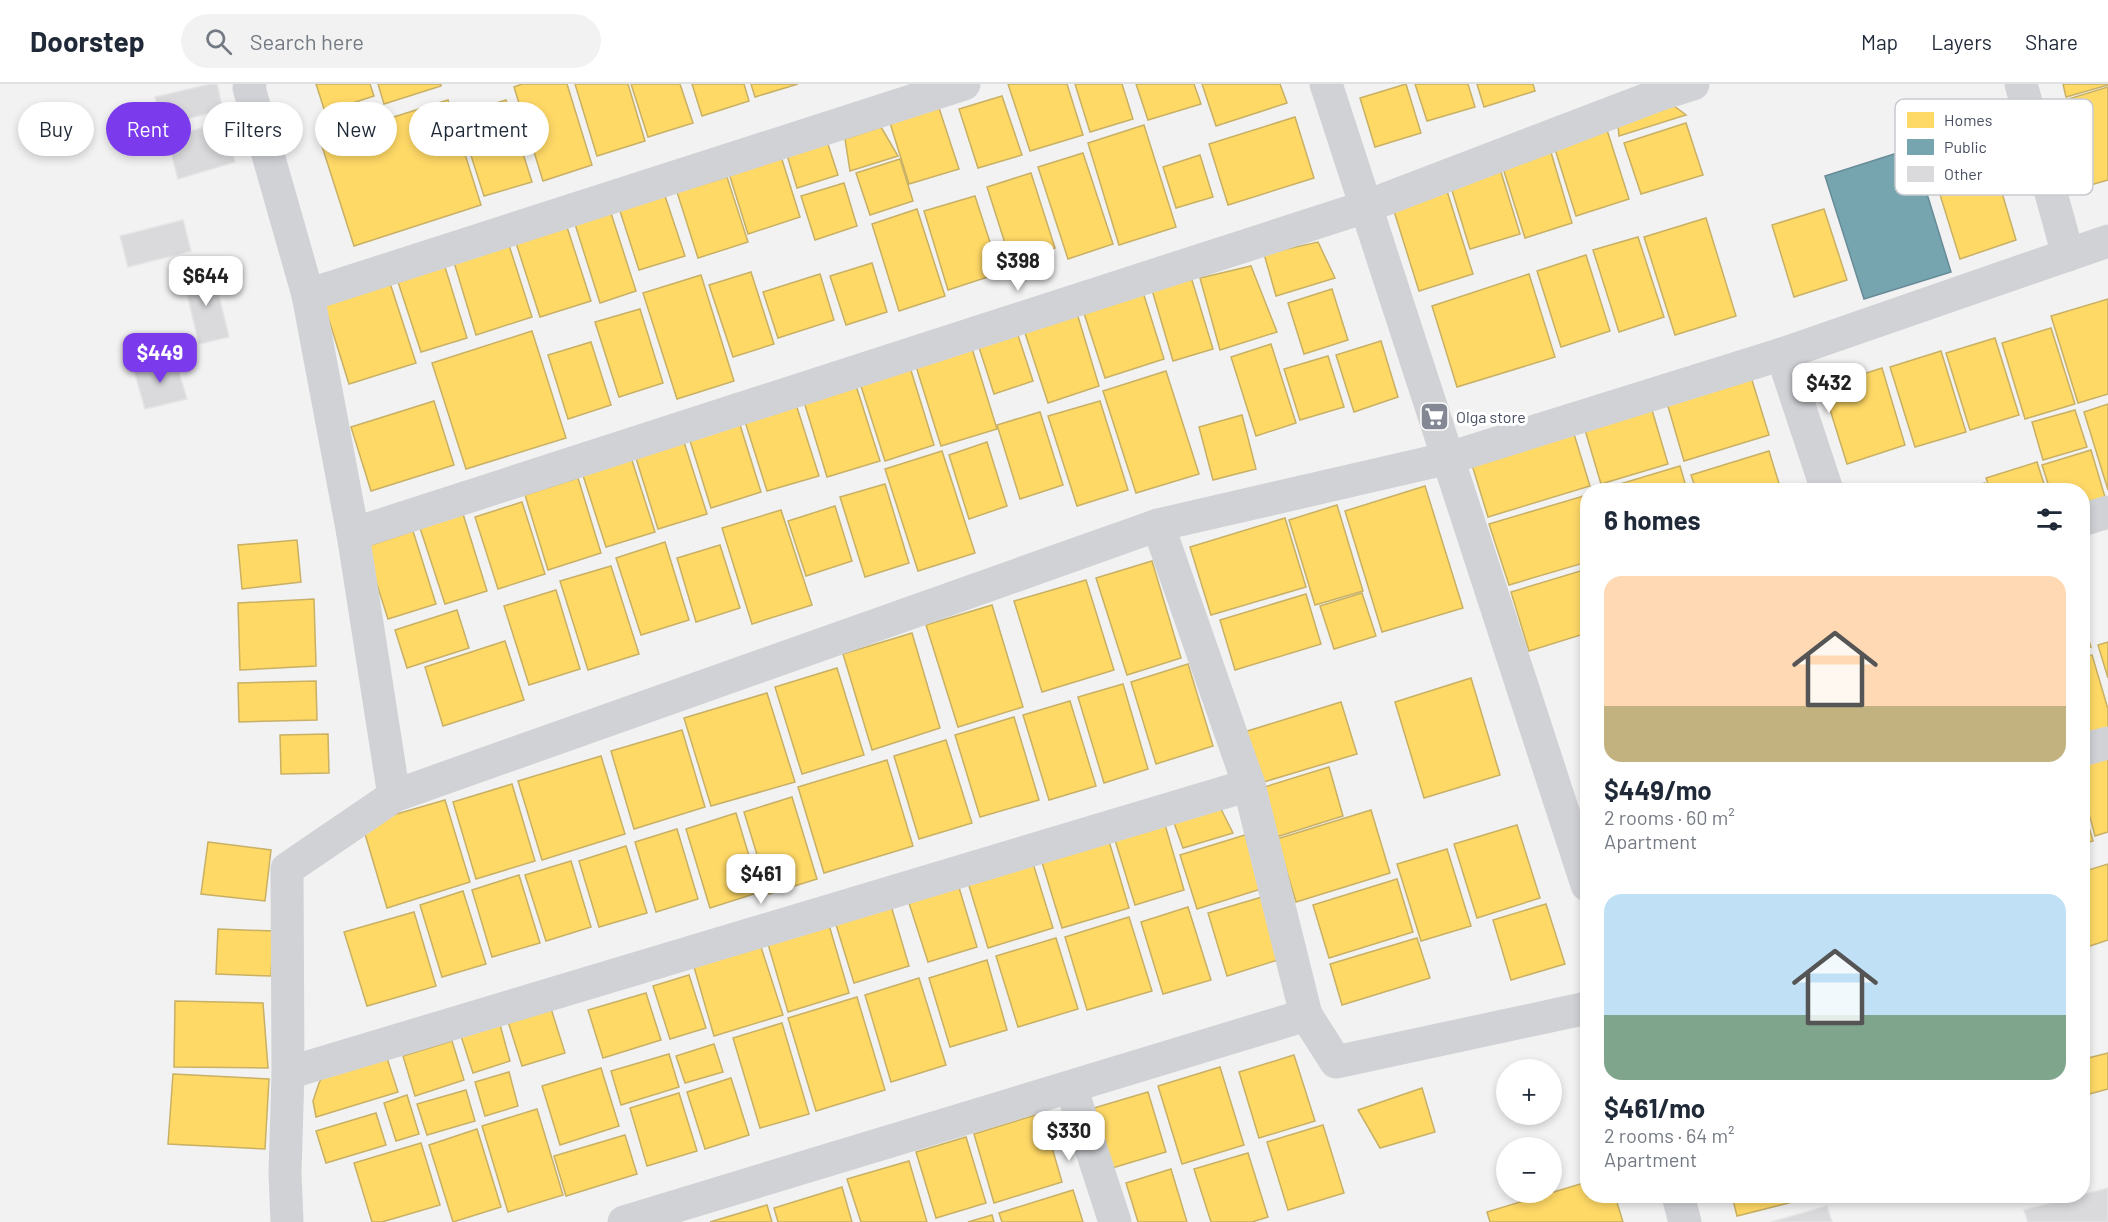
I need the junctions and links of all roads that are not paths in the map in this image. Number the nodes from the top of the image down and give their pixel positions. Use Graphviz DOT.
graph roads {
  1 [pos="250,84"];
  2 [pos="964,84"];
  3 [pos="1326,84"];
  4 [pos="1693,84"];
  5 [pos="2021,84"];
  6 [pos="2025,99"];
  7 [pos="2052,195"];
  8 [pos="1365,207"];
  9 [pos="2108,241"];
  10 [pos="2068,255"];
  11 [pos="309,295"];
  12 [pos="1782,354"];
  13 [pos="1449,458"];
  14 [pos="1825,483"];
  15 [pos="2108,512"];
  16 [pos="2090,518"];
  17 [pos="1158,525"];
  18 [pos="353,534"];
  19 [pos="2108,743"];
  20 [pos="2090,748"];
  21 [pos="1249,784"];
  22 [pos="394,796"];
  23 [pos="1580,863"];
  24 [pos="1580,1010"];
  25 [pos="1306,1015"];
  26 [pos="288,1073"];
  27 [pos="1071,1087"];
  28 [pos="1680,1203"];
  29 [pos="287,1222"];
  30 [pos="624,1222"];
  31 [pos="1115,1222"];
  32 [pos="1685,1222"];
  1 -- 11 [label="street"];
  2 -- 11 [label="street"];
  3 -- 8 [label="street"];
  4 -- 8 [label="street"];
  5 -- 6 [label="street"];
  7 -- 10 [label="street"];
  8 -- 13 [label="street"];
  8 -- 18 [label="street"];
  9 -- 10 [label="street"];
  10 -- 12 [label="street"];
  11 -- 18 [label="street"];
  12 -- 13 [label="street"];
  12 -- 14 [label="street"];
  13 -- 17 [label="street"];
  13 -- 23 [label="street"];
  15 -- 16 [label="street"];
  17 -- 21 [label="street"];
  17 -- 22 [label="street"];
  18 -- 22 [label="street"];
  19 -- 20 [label="street"];
  21 -- 25 [label="street"];
  21 -- 26 [label="street"];
  22 -- 26 [label="street"];
  24 -- 25 [label="street"];
  25 -- 27 [label="street"];
  26 -- 29 [label="street"];
  27 -- 30 [label="street"];
  27 -- 31 [label="street"];
  28 -- 32 [label="street"];
}
